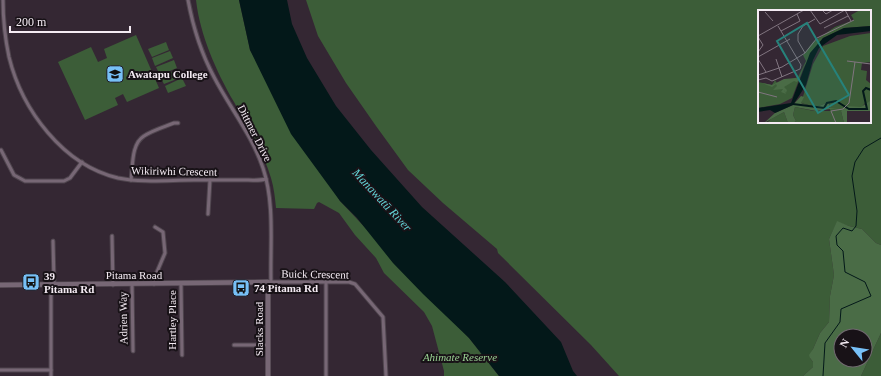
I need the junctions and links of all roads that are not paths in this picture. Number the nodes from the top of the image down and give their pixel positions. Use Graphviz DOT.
graph roads {
  1 [pos="3,0"];
  2 [pos="188,0"];
  3 [pos="178,124"];
  4 [pos="0,150"];
  5 [pos="82,162"];
  6 [pos="266,179"];
  7 [pos="131,180"];
  8 [pos="210,180"];
  9 [pos="208,214"];
  10 [pos="155,227"];
  11 [pos="112,236"];
  12 [pos="53,241"];
  13 [pos="269,282"];
  14 [pos="326,282"];
  15 [pos="132,284"];
  16 [pos="154,284"];
  17 [pos="181,284"];
  18 [pos="52,285"];
  19 [pos="113,285"];
  20 [pos="0,286"];
  21 [pos="234,345"];
  22 [pos="268,345"];
  23 [pos="133,351"];
  24 [pos="182,355"];
  25 [pos="0,370"];
  26 [pos="51,370"];
  27 [pos="51,376"];
  28 [pos="268,376"];
  29 [pos="326,376"];
  30 [pos="386,376"];
  1 -- 5 [label="street, Wikiriwhi Crescent"];
  2 -- 6 [label="street, Dittmer Drive"];
  3 -- 7 [label="street"];
  4 -- 5 [label="street"];
  5 -- 7 [label="street, Wikiriwhi Crescent"];
  6 -- 8 [label="street, Wikiriwhi Crescent"];
  6 -- 13 [label="street, Dittmer Drive"];
  7 -- 8 [label="street, Wikiriwhi Crescent"];
  8 -- 9 [label="street"];
  10 -- 16 [label="street"];
  11 -- 19 [label="street"];
  12 -- 18 [label="street"];
  13 -- 14 [label="street, Buick Crescent"];
  13 -- 17 [label="street, Pitama Road"];
  13 -- 22 [label="street, Slacks Road"];
  14 -- 29 [label="street"];
  14 -- 30 [label="street, Buick Crescent"];
  15 -- 16 [label="street, Pitama Road"];
  15 -- 19 [label="street, Pitama Road"];
  15 -- 23 [label="street, Adrien Way"];
  16 -- 17 [label="street, Pitama Road"];
  17 -- 24 [label="street, Hartley Place"];
  18 -- 19 [label="street, Pitama Road"];
  18 -- 20 [label="street, Pitama Road"];
  18 -- 26 [label="street"];
  21 -- 22 [label="street"];
  22 -- 28 [label="street, Slacks Road"];
  25 -- 26 [label="street"];
  26 -- 27 [label="street"];
}
